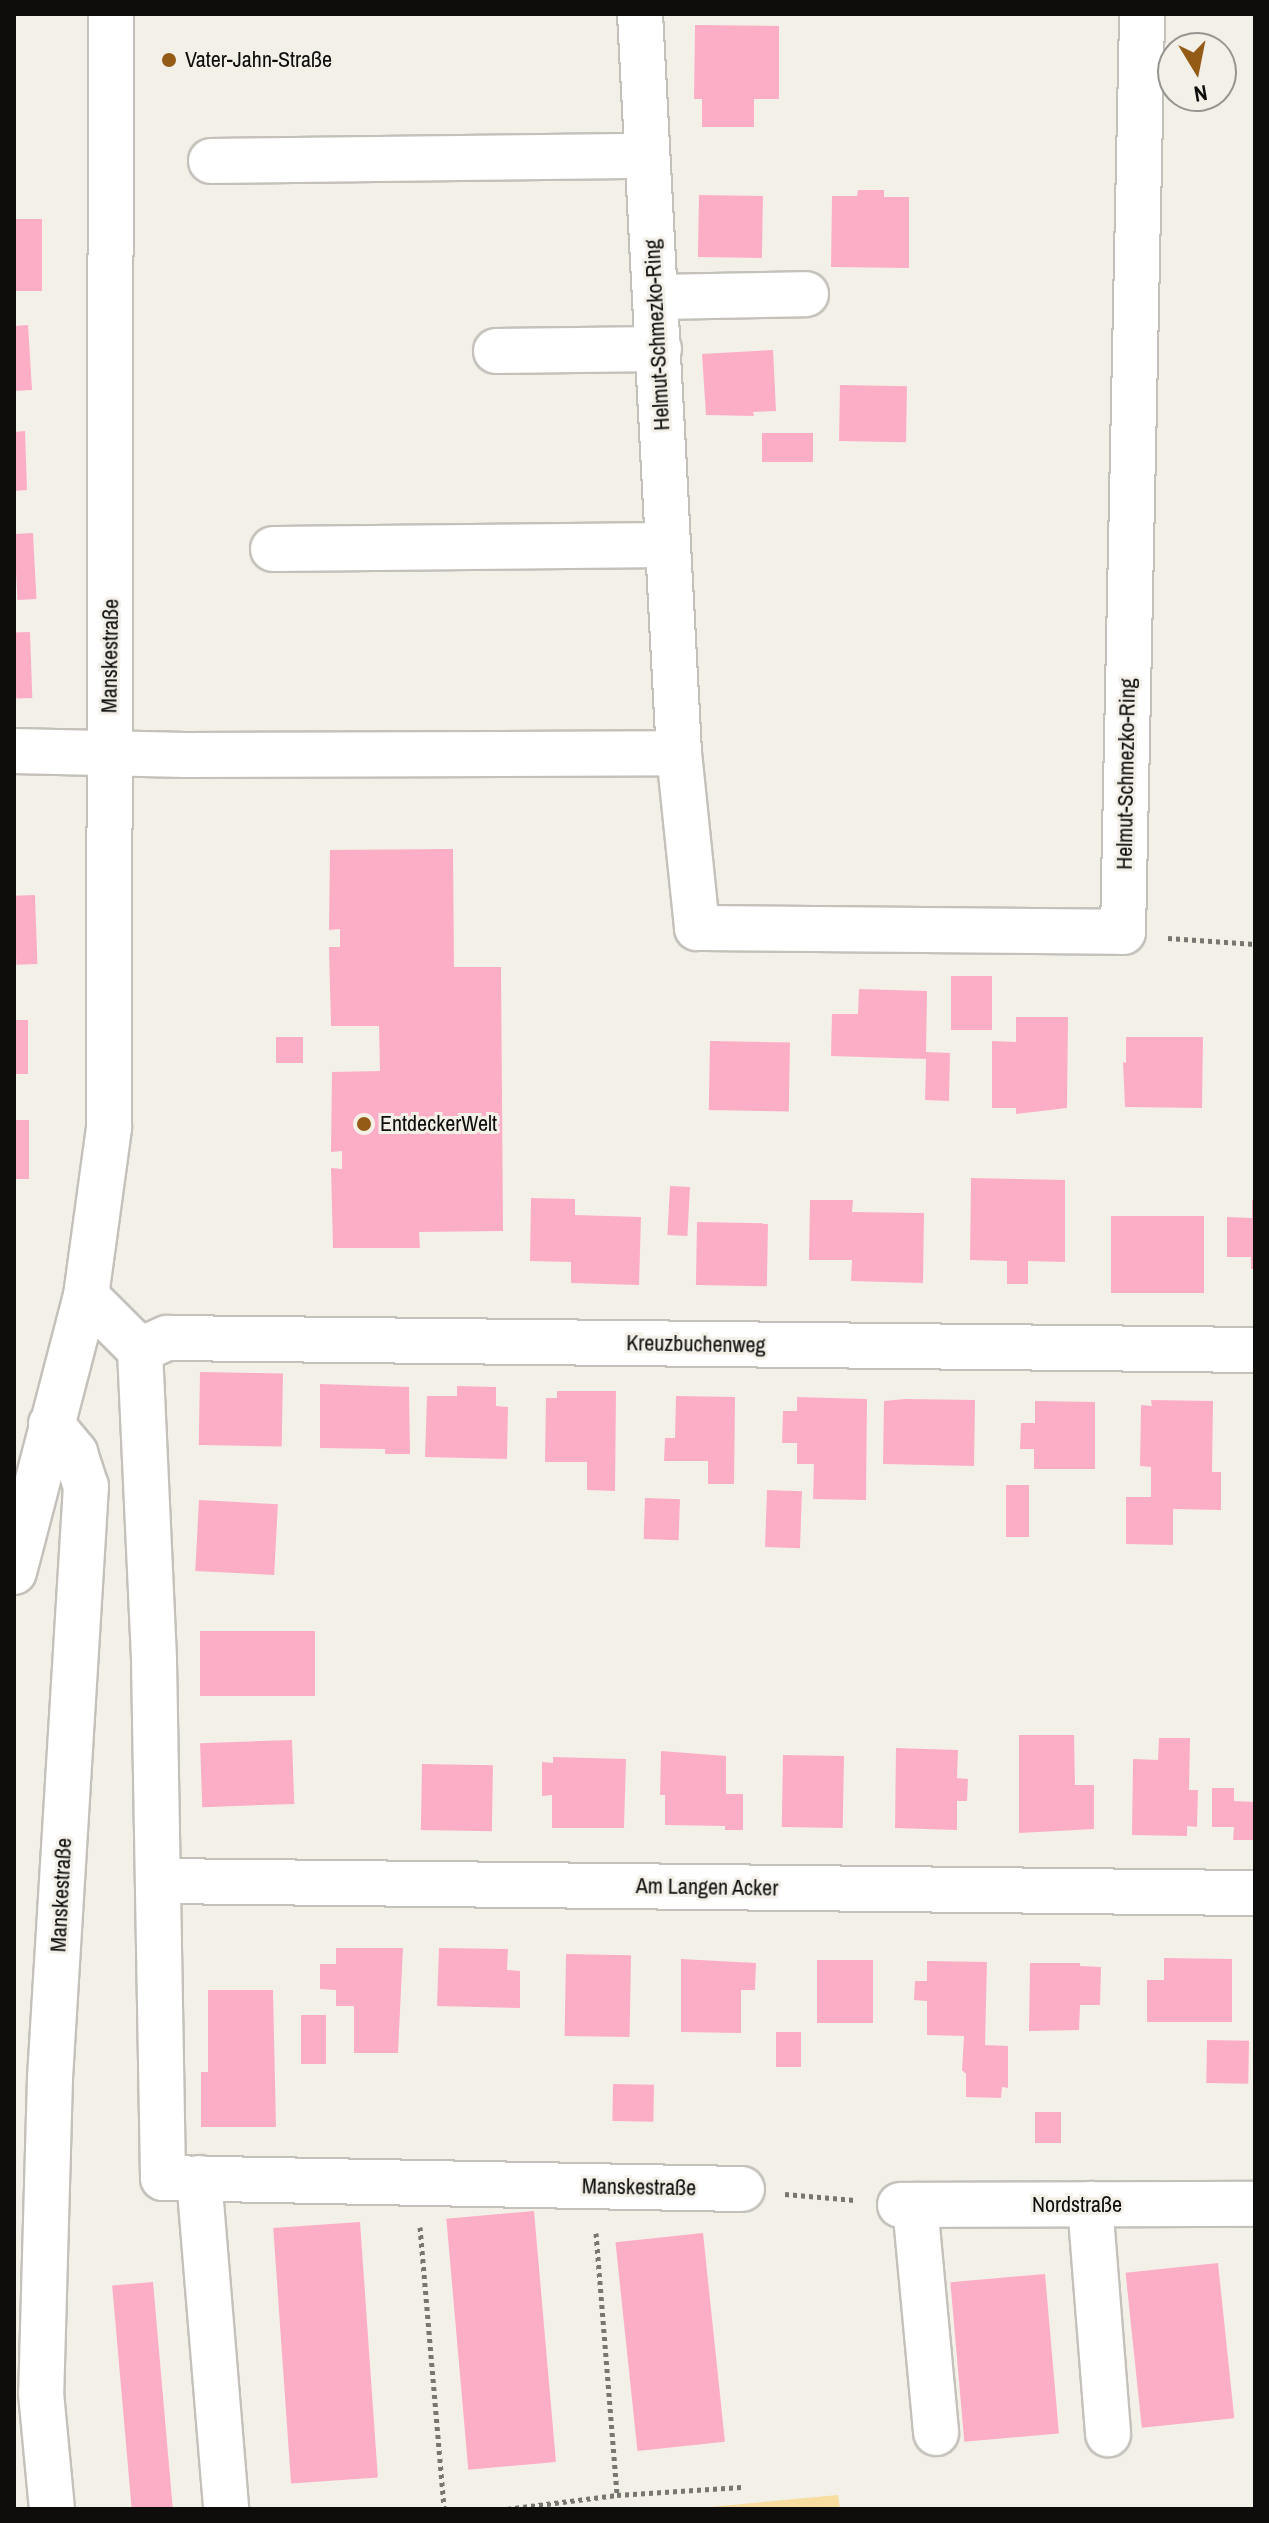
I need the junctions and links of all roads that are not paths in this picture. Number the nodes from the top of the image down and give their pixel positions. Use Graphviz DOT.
graph roads {
  1 [pos="111,14"];
  2 [pos="640,14"];
  3 [pos="1142,14"];
  4 [pos="647,156"];
  5 [pos="211,161"];
  6 [pos="806,294"];
  7 [pos="655,297"];
  8 [pos="659,349"];
  9 [pos="496,351"];
  10 [pos="668,545"];
  11 [pos="273,549"];
  12 [pos="14,751"];
  13 [pos="109,752"];
  14 [pos="679,753"];
  15 [pos="86,1296"];
  16 [pos="140,1350"];
  17 [pos="1255,1350"];
  18 [pos="51,1424"];
  19 [pos="14,1572"];
  20 [pos="158,1881"];
  21 [pos="1255,1893"];
  22 [pos="199,2178"];
  23 [pos="742,2189"];
  24 [pos="1090,2204"];
  25 [pos="1255,2204"];
  26 [pos="936,2433"];
  27 [pos="1108,2434"];
  28 [pos="52,2509"];
  29 [pos="226,2509"];
  1 -- 13 [label="street, Manskestraße"];
  2 -- 4 [label="street, Helmut-Schmezko-Ring"];
  3 -- 14 [label="street, Helmut-Schmezko-Ring"];
  4 -- 5 [label="street"];
  4 -- 7 [label="street, Helmut-Schmezko-Ring"];
  6 -- 7 [label="street"];
  7 -- 8 [label="street, Helmut-Schmezko-Ring"];
  8 -- 9 [label="street"];
  8 -- 10 [label="street, Helmut-Schmezko-Ring"];
  10 -- 11 [label="street"];
  10 -- 14 [label="street, Helmut-Schmezko-Ring"];
  12 -- 13 [label="street"];
  13 -- 14 [label="street"];
  13 -- 15 [label="street, Manskestraße"];
  15 -- 16 [label="street"];
  15 -- 18 [label="street, Manskestraße"];
  16 -- 17 [label="street, Kreuzbuchenweg"];
  16 -- 20 [label="street, Manskestraße"];
  18 -- 19 [label="street"];
  18 -- 28 [label="street, Manskestraße"];
  20 -- 21 [label="street, Am Langen Acker"];
  20 -- 22 [label="street, Manskestraße"];
  22 -- 23 [label="street, Manskestraße"];
  22 -- 29 [label="street"];
  24 -- 25 [label="street, Nordstraße"];
  24 -- 26 [label="street, Nordstraße"];
  24 -- 27 [label="street"];
}
